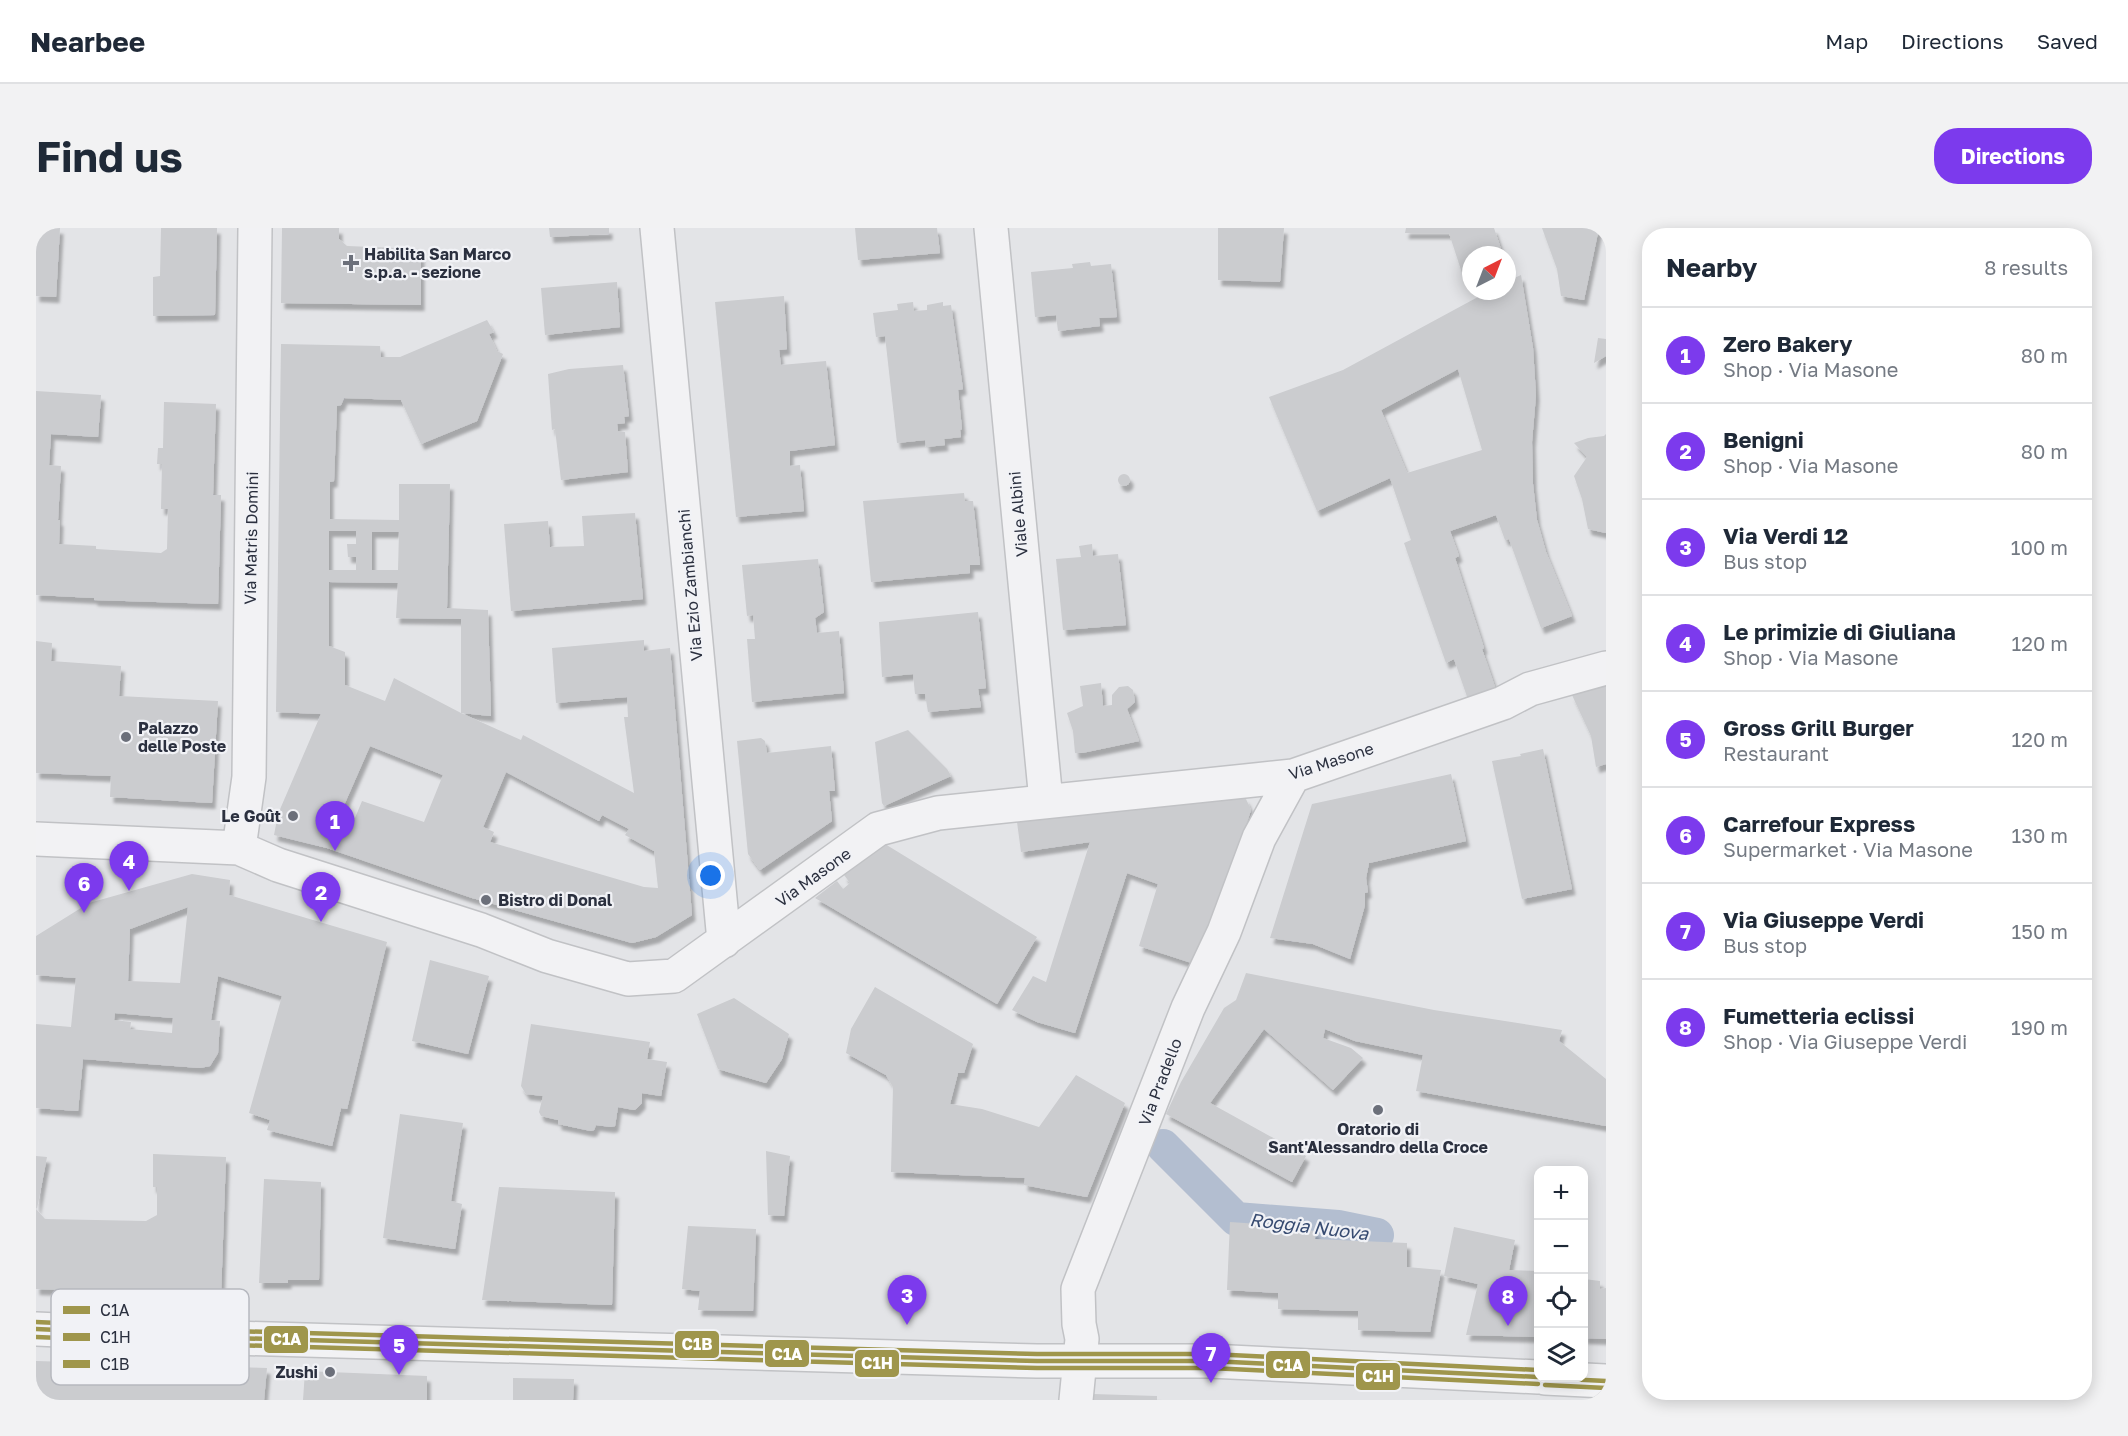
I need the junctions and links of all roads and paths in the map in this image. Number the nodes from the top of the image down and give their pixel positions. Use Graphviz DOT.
graph roads {
  1 [pos="255,228"];
  2 [pos="657,228"];
  3 [pos="991,228"];
  4 [pos="1606,668"];
  5 [pos="1293,776"];
  6 [pos="1046,801"];
  7 [pos="36,839"];
  8 [pos="239,848"];
  9 [pos="724,941"];
  10 [pos="36,1329"];
  11 [pos="51,1330"];
  12 [pos="249,1338"];
  13 [pos="1079,1362"];
  14 [pos="1534,1377"];
  15 [pos="1588,1380"];
  16 [pos="1606,1381"];
  17 [pos="1076,1400"];
  1 -- 8 [label="street, Via Matris Domini"];
  2 -- 9 [label="street, Via Ezio Zambianchi"];
  3 -- 6 [label="street, Viale Albini"];
  4 -- 5 [label="street, Via Masone"];
  5 -- 6 [label="street, Via Masone"];
  5 -- 13 [label="street, Via Pradello"];
  6 -- 9 [label="street, Via Masone"];
  7 -- 8 [label="street, Via Masone"];
  8 -- 9 [label="street, Via Masone"];
  10 -- 11 [label="street"];
  12 -- 13 [label="street"];
  13 -- 14 [label="street"];
  13 -- 17 [label="street, Via Pradello"];
  15 -- 16 [label="street"];
}
